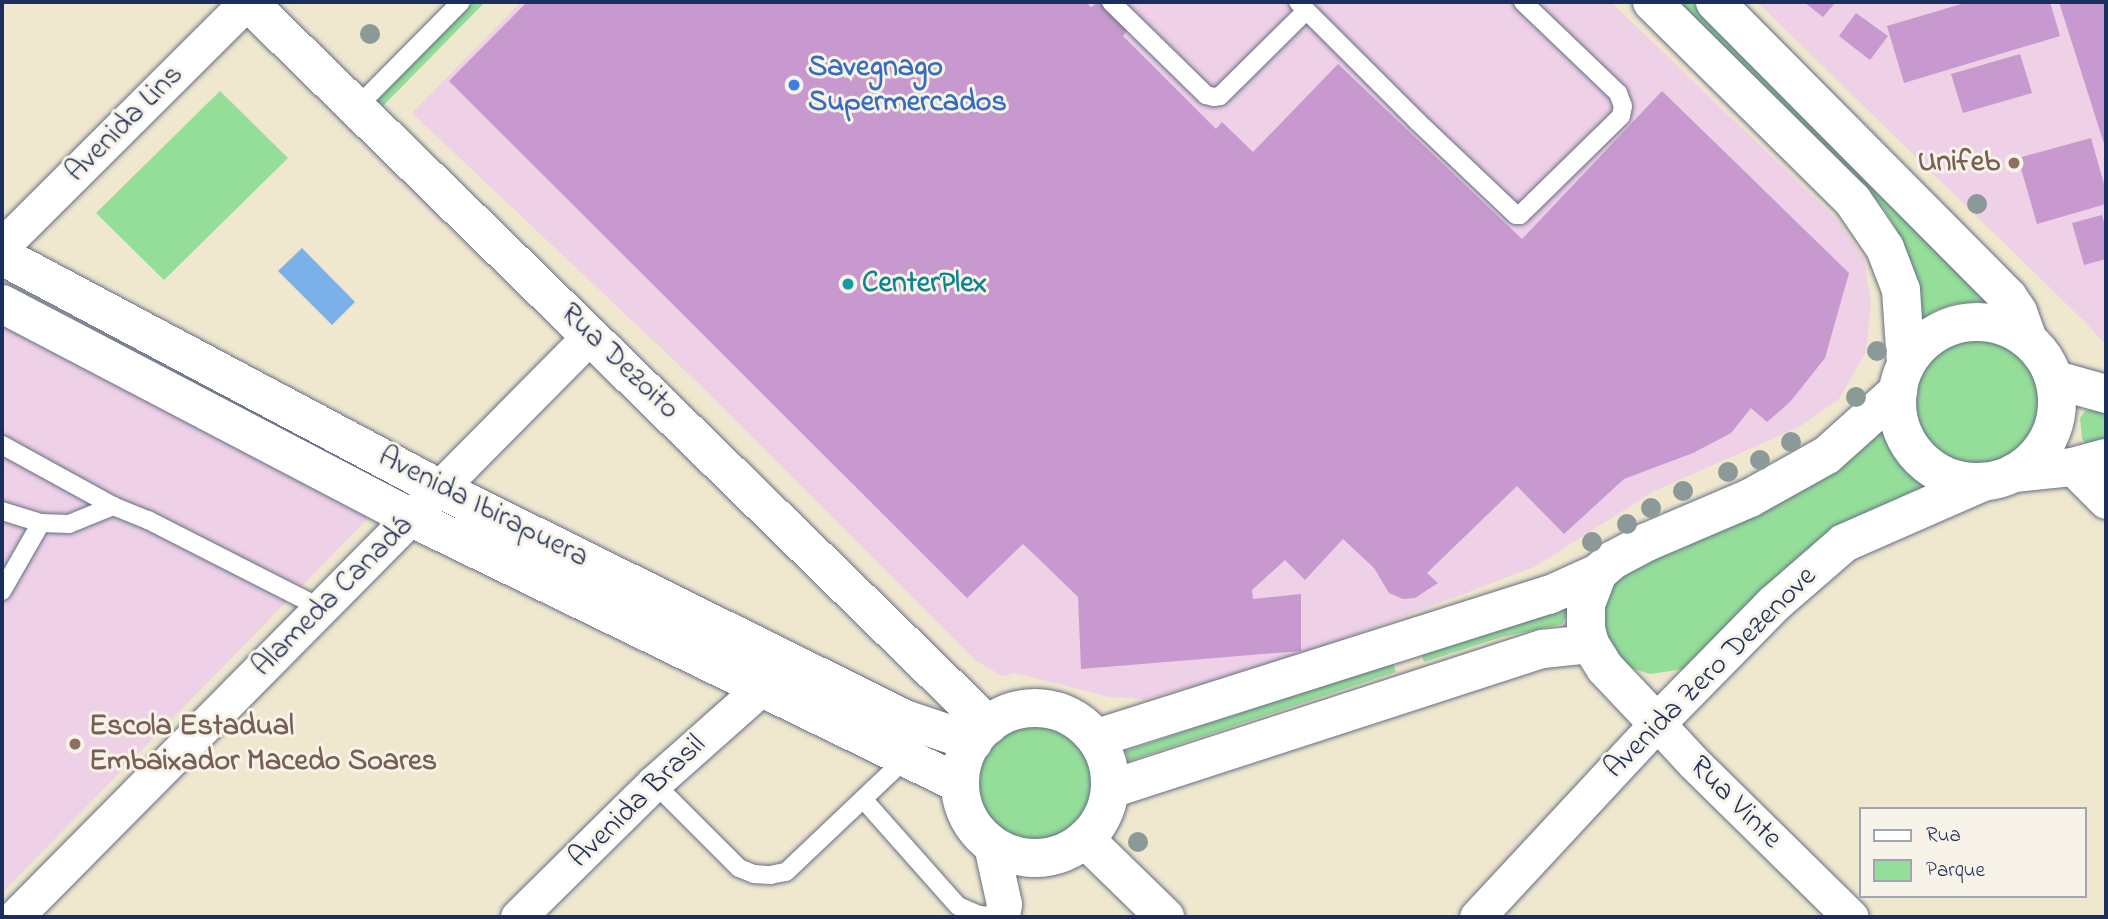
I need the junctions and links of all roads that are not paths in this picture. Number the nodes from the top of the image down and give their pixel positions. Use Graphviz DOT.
graph roads {
  1 [pos="248,2"];
  2 [pos="461,2"];
  3 [pos="1111,2"];
  4 [pos="1523,2"];
  5 [pos="1652,2"];
  6 [pos="1715,2"];
  7 [pos="1302,7"];
  8 [pos="358,106"];
  9 [pos="2,246"];
  10 [pos="2,256"];
  11 [pos="2,304"];
  12 [pos="592,335"];
  13 [pos="2028,339"];
  14 [pos="1902,377"];
  15 [pos="2056,380"];
  16 [pos="2106,394"];
  17 [pos="2,445"];
  18 [pos="2089,462"];
  19 [pos="1999,478"];
  20 [pos="440,489"];
  21 [pos="2106,501"];
  22 [pos="113,506"];
  23 [pos="2,512"];
  24 [pos="412,517"];
  25 [pos="41,523"];
  26 [pos="1598,573"];
  27 [pos="2,592"];
  28 [pos="321,608"];
  29 [pos="1590,644"];
  30 [pos="1712,667"];
  31 [pos="1616,678"];
  32 [pos="760,689"];
  33 [pos="1657,723"];
  34 [pos="980,733"];
  35 [pos="1097,738"];
  36 [pos="905,759"];
  37 [pos="654,783"];
  38 [pos="960,784"];
  39 [pos="1111,789"];
  40 [pos="863,799"];
  41 [pos="1086,839"];
  42 [pos="991,845"];
  43 [pos="15,917"];
  44 [pos="518,917"];
  45 [pos="1002,917"];
  46 [pos="1165,917"];
  47 [pos="1477,917"];
  48 [pos="1851,917"];
  1 -- 8 [label="main road, Rua Dezoito"];
  1 -- 9 [label="street, Avenida Lins"];
  2 -- 8 [label="lane"];
  3 -- 7 [label="lane"];
  4 -- 7 [label="lane"];
  5 -- 14 [label="main road"];
  6 -- 13 [label="main road"];
  8 -- 12 [label="main road, Rua Dezoito"];
  10 -- 20 [label="main road, Avenida Ibirapuera"];
  11 -- 24 [label="main road, Avenida Ibirapuera"];
  12 -- 20 [label="street, Alameda Canadá"];
  12 -- 34 [label="main road, Rua Dezoito"];
  13 -- 14 [label="main road"];
  13 -- 15 [label="main road"];
  14 -- 19 [label="main road"];
  14 -- 26 [label="main road"];
  15 -- 16 [label="main road"];
  15 -- 19 [label="main road"];
  17 -- 22 [label="lane"];
  18 -- 19 [label="main road"];
  18 -- 21 [label="street"];
  19 -- 30 [label="main road, Avenida Zero Dezenove"];
  20 -- 24 [label="street, Alameda Canadá"];
  20 -- 34 [label="main road, Avenida Ibirapuera"];
  22 -- 25 [label="lane"];
  22 -- 28 [label="lane"];
  23 -- 25 [label="lane"];
  24 -- 28 [label="street, Alameda Canadá"];
  24 -- 32 [label="main road, Avenida Ibirapuera"];
  25 -- 27 [label="lane"];
  26 -- 29 [label="main road"];
  26 -- 35 [label="main road"];
  28 -- 43 [label="street, Alameda Canadá"];
  29 -- 31 [label="main road, Rua Vinte"];
  29 -- 39 [label="main road"];
  30 -- 31 [label="main road"];
  30 -- 33 [label="main road, Avenida Zero Dezenove"];
  31 -- 33 [label="main road, Rua Vinte"];
  32 -- 36 [label="main road, Avenida Ibirapuera"];
  32 -- 37 [label="street, Avenida Brasil"];
  33 -- 47 [label="street, Avenida Zero Dezenove"];
  33 -- 48 [label="street, Rua Vinte"];
  34 -- 35 [label="main road"];
  34 -- 38 [label="main road"];
  35 -- 39 [label="main road"];
  36 -- 38 [label="main road, Avenida Ibirapuera"];
  36 -- 40 [label="lane"];
  37 -- 40 [label="lane"];
  37 -- 44 [label="street, Avenida Brasil"];
  38 -- 42 [label="main road"];
  39 -- 41 [label="main road"];
  40 -- 45 [label="lane"];
  41 -- 42 [label="main road"];
  41 -- 46 [label="main road"];
  42 -- 45 [label="street"];
}
